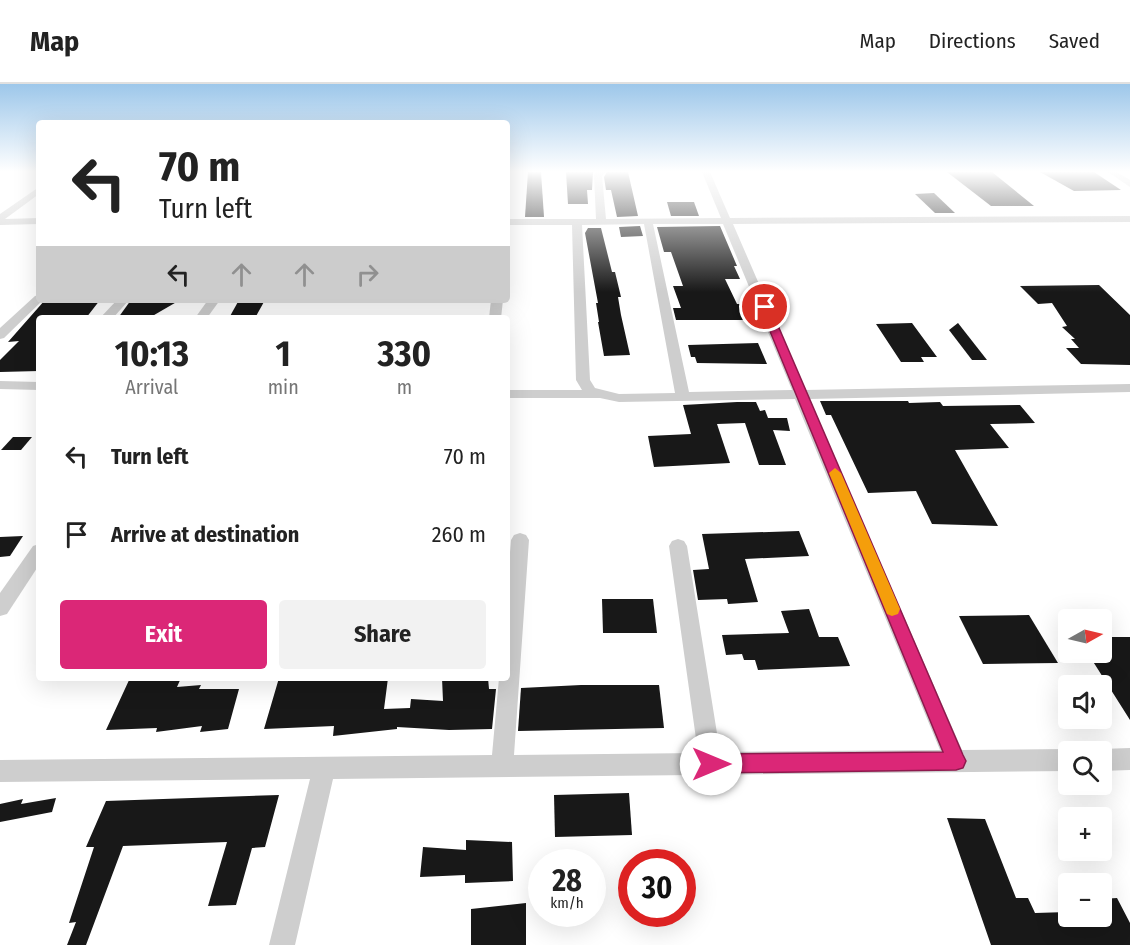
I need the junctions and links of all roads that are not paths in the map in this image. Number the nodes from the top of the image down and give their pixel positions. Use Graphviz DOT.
graph roads {
  1 [pos="600,212"];
  2 [pos="724,212"];
  3 [pos="1130,219"];
  4 [pos="0,220"];
  5 [pos="728,221"];
  6 [pos="36,222"];
  7 [pos="510,222"];
  8 [pos="577,222"];
  9 [pos="601,222"];
  10 [pos="648,222"];
  11 [pos="36,301"];
  12 [pos="120,303"];
  13 [pos="109,315"];
  14 [pos="0,334"];
  15 [pos="0,385"];
  16 [pos="36,386"];
  17 [pos="1130,388"];
  18 [pos="801,393"];
  19 [pos="510,394"];
  20 [pos="602,394"];
  21 [pos="683,396"];
  22 [pos="520,540"];
  23 [pos="678,546"];
  24 [pos="36,555"];
  25 [pos="0,608"];
  26 [pos="510,666"];
  27 [pos="509,681"];
  28 [pos="1130,759"];
  29 [pos="1058,760"];
  30 [pos="1112,760"];
  31 [pos="956,761"];
  32 [pos="711,764"];
  33 [pos="502,766"];
  34 [pos="324,768"];
  35 [pos="0,771"];
  36 [pos="282,945"];
  1 -- 9 [label="street"];
  2 -- 5 [label="street"];
  3 -- 5 [label="street"];
  4 -- 6 [label="street"];
  5 -- 10 [label="street"];
  5 -- 18 [label="street"];
  7 -- 8 [label="street"];
  8 -- 9 [label="street"];
  8 -- 20 [label="street"];
  9 -- 10 [label="street"];
  10 -- 21 [label="street"];
  11 -- 14 [label="street"];
  12 -- 13 [label="street"];
  15 -- 16 [label="street"];
  17 -- 18 [label="street"];
  18 -- 21 [label="street"];
  18 -- 31 [label="street"];
  19 -- 20 [label="street"];
  20 -- 21 [label="street"];
  22 -- 26 [label="street"];
  23 -- 32 [label="street"];
  24 -- 25 [label="street"];
  27 -- 33 [label="street"];
  28 -- 30 [label="street"];
  29 -- 31 [label="street"];
  31 -- 32 [label="street"];
  32 -- 33 [label="street"];
  33 -- 34 [label="street"];
  34 -- 35 [label="street"];
  34 -- 36 [label="street"];
}
